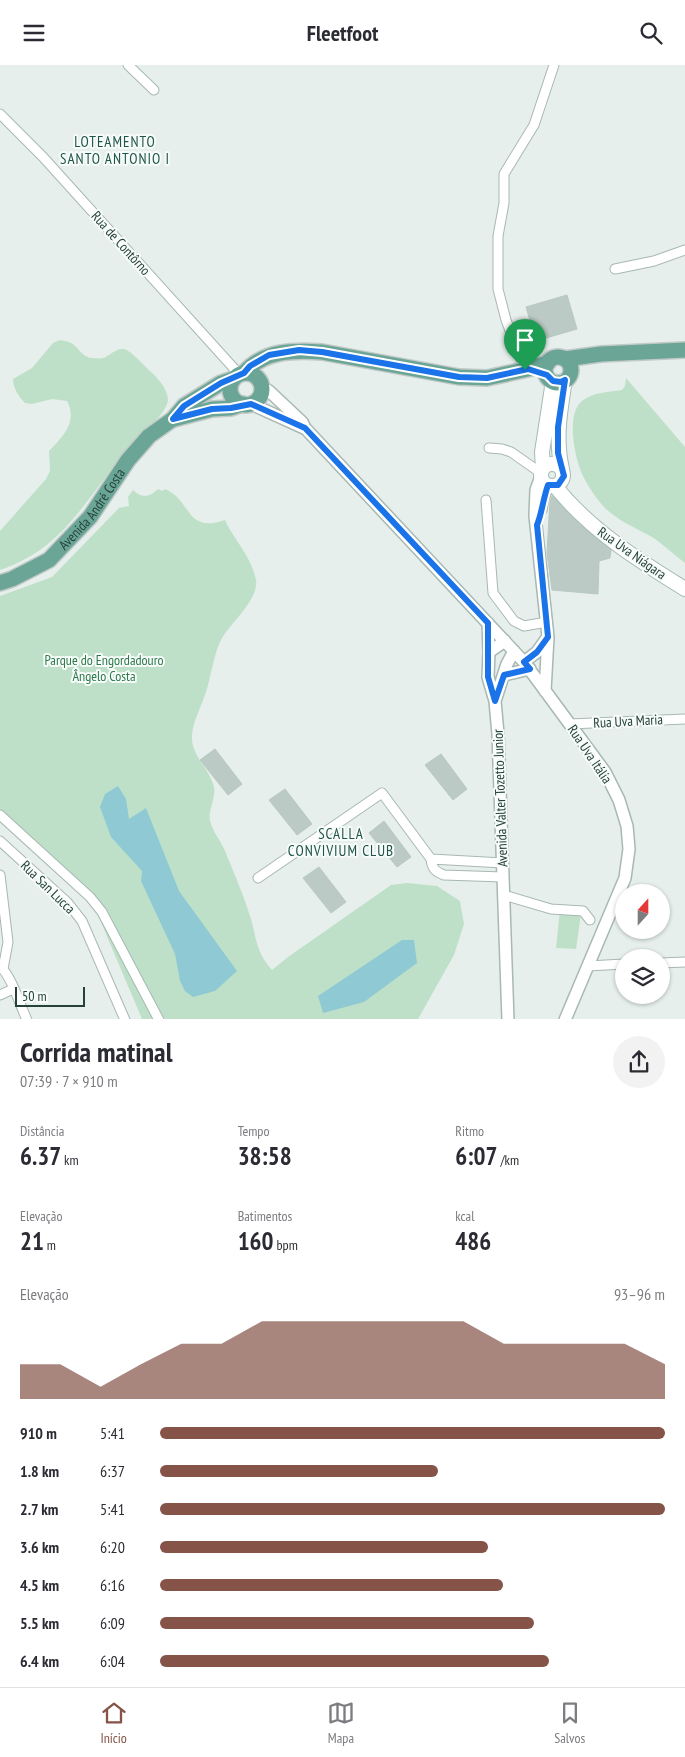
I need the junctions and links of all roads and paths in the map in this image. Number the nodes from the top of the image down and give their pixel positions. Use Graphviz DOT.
graph roads {
  1 [pos="128,65"];
  2 [pos="554,65"];
  3 [pos="154,90"];
  4 [pos="0,114"];
  5 [pos="685,250"];
  6 [pos="615,269"];
  7 [pos="685,350"];
  8 [pos="281,353"];
  9 [pos="590,356"];
  10 [pos="527,370"];
  11 [pos="239,375"];
  12 [pos="556,375"];
  13 [pos="261,384"];
  14 [pos="247,404"];
  15 [pos="173,419"];
  16 [pos="305,428"];
  17 [pos="489,448"];
  18 [pos="551,476"];
  19 [pos="486,500"];
  20 [pos="0,583"];
  21 [pos="685,589"];
  22 [pos="547,622"];
  23 [pos="488,623"];
  24 [pos="548,637"];
  25 [pos="505,641"];
  26 [pos="514,651"];
  27 [pos="489,652"];
  28 [pos="527,666"];
  29 [pos="504,675"];
  30 [pos="545,691"];
  31 [pos="495,701"];
  32 [pos="685,719"];
  33 [pos="570,724"];
  34 [pos="0,815"];
  35 [pos="0,842"];
  36 [pos="431,859"];
  37 [pos="503,863"];
  38 [pos="0,875"];
  39 [pos="503,877"];
  40 [pos="258,879"];
  41 [pos="504,895"];
  42 [pos="590,921"];
  43 [pos="685,962"];
  44 [pos="670,963"];
  45 [pos="615,964"];
  46 [pos="588,966"];
  47 [pos="2,968"];
  48 [pos="13,989"];
  49 [pos="0,995"];
  50 [pos="27,1019"];
  51 [pos="125,1019"];
  52 [pos="159,1019"];
  53 [pos="508,1019"];
  54 [pos="565,1019"];
  1 -- 3 [label="street"];
  2 -- 10 [label="street"];
  4 -- 11 [label="street, Rua de Contôrno"];
  5 -- 6 [label="street"];
  7 -- 9 [label="main road"];
  8 -- 10 [label="main road, Avenida André Costa"];
  8 -- 11 [label="main road, Avenida André Costa"];
  8 -- 13 [label="main road"];
  9 -- 12 [label="main road"];
  9 -- 12 [label="main road"];
  10 -- 12 [label="main road, Avenida André Costa"];
  11 -- 13 [label="main road"];
  11 -- 14 [label="main road"];
  11 -- 15 [label="main road, Avenida André Costa"];
  12 -- 18 [label="main road, Rua Uva Niágara"];
  12 -- 18 [label="main road, Rua Uva Niágara"];
  13 -- 14 [label="main road"];
  13 -- 16 [label="street, Rua Uva Itália"];
  14 -- 15 [label="main road, Avenida André Costa"];
  14 -- 16 [label="street, Rua Uva Itália"];
  15 -- 20 [label="main road, Avenida André Costa"];
  16 -- 23 [label="street, Rua Uva Itália"];
  17 -- 18 [label="street"];
  18 -- 21 [label="main road, Rua Uva Niágara"];
  18 -- 22 [label="street"];
  19 -- 22 [label="street"];
  22 -- 24 [label="street"];
  23 -- 25 [label="street, Rua Uva Itália"];
  23 -- 27 [label="street, Avenida Valter Tozetto Junior"];
  24 -- 28 [label="street"];
  24 -- 30 [label="street"];
  25 -- 26 [label="street, Rua Uva Itália"];
  25 -- 27 [label="street"];
  26 -- 28 [label="street, Rua Uva Itália"];
  26 -- 29 [label="street, Avenida Valter Tozetto Junior"];
  27 -- 31 [label="street, Avenida Valter Tozetto Junior"];
  28 -- 29 [label="street"];
  28 -- 30 [label="street, Rua Uva Itália"];
  29 -- 31 [label="street, Avenida Valter Tozetto Junior"];
  30 -- 33 [label="street, Rua Uva Itália"];
  31 -- 37 [label="street, Avenida Valter Tozetto Junior"];
  32 -- 33 [label="street, Rua Uva Maria"];
  33 -- 46 [label="street, Rua Uva Itália"];
  34 -- 52 [label="street"];
  35 -- 51 [label="street, Rua San Lucca"];
  36 -- 37 [label="street"];
  36 -- 39 [label="street"];
  36 -- 40 [label="street"];
  37 -- 39 [label="street, Avenida Valter Tozetto Junior"];
  38 -- 47 [label="street"];
  39 -- 41 [label="street, Avenida Valter Tozetto Junior"];
  41 -- 42 [label="street"];
  41 -- 53 [label="street, Avenida Valter Tozetto Junior"];
  43 -- 44 [label="street"];
  45 -- 46 [label="street"];
  46 -- 54 [label="street, Rua Uva Itália"];
  47 -- 48 [label="street"];
  48 -- 49 [label="street"];
  48 -- 50 [label="street"];
}
